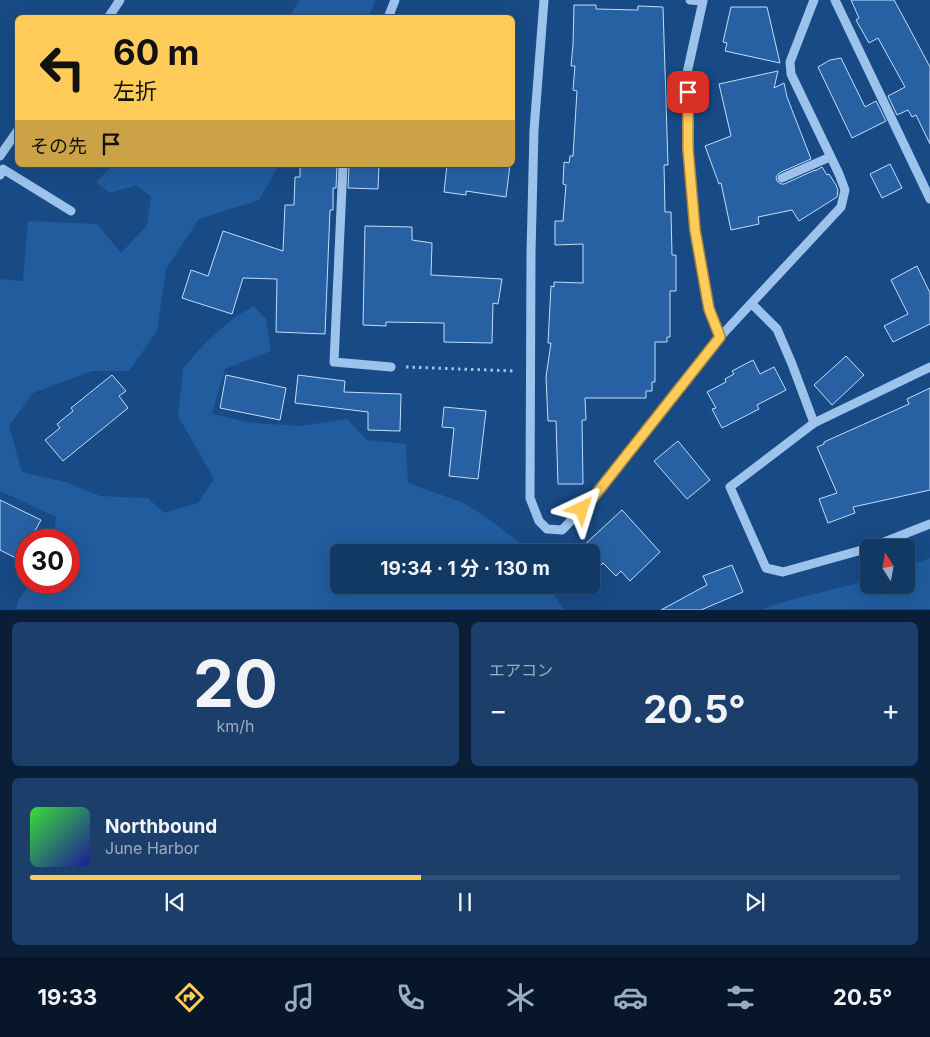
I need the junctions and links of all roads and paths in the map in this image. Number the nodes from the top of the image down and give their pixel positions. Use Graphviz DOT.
graph roads {
  1 [pos="120,0"];
  2 [pos="395,0"];
  3 [pos="544,0"];
  4 [pos="690,0"];
  5 [pos="703,0"];
  6 [pos="814,0"];
  7 [pos="835,0"];
  8 [pos="110,15"];
  9 [pos="389,15"];
  10 [pos="15,134"];
  11 [pos="0,156"];
  12 [pos="830,156"];
  13 [pos="343,167"];
  14 [pos="1,171"];
  15 [pos="782,178"];
  16 [pos="930,199"];
  17 [pos="72,211"];
  18 [pos="752,304"];
  19 [pos="720,337"];
  20 [pos="391,367"];
  21 [pos="930,367"];
  22 [pos="530,372"];
  23 [pos="814,423"];
  24 [pos="930,524"];
  25 [pos="892,539"];
  26 [pos="860,551"];
  1 -- 8 [label="street"];
  2 -- 9 [label="street"];
  3 -- 22 [label="street"];
  4 -- 5 [label="street"];
  5 -- 19 [label="street"];
  6 -- 12 [label="street"];
  7 -- 16 [label="street"];
  10 -- 11 [label="street"];
  12 -- 15 [label="street"];
  12 -- 18 [label="street"];
  13 -- 20 [label="street"];
  14 -- 17 [label="street"];
  18 -- 19 [label="street"];
  18 -- 23 [label="street"];
  19 -- 22 [label="street"];
  20 -- 22 [label="path"];
  21 -- 23 [label="street"];
  23 -- 26 [label="street"];
  24 -- 25 [label="street"];
}
